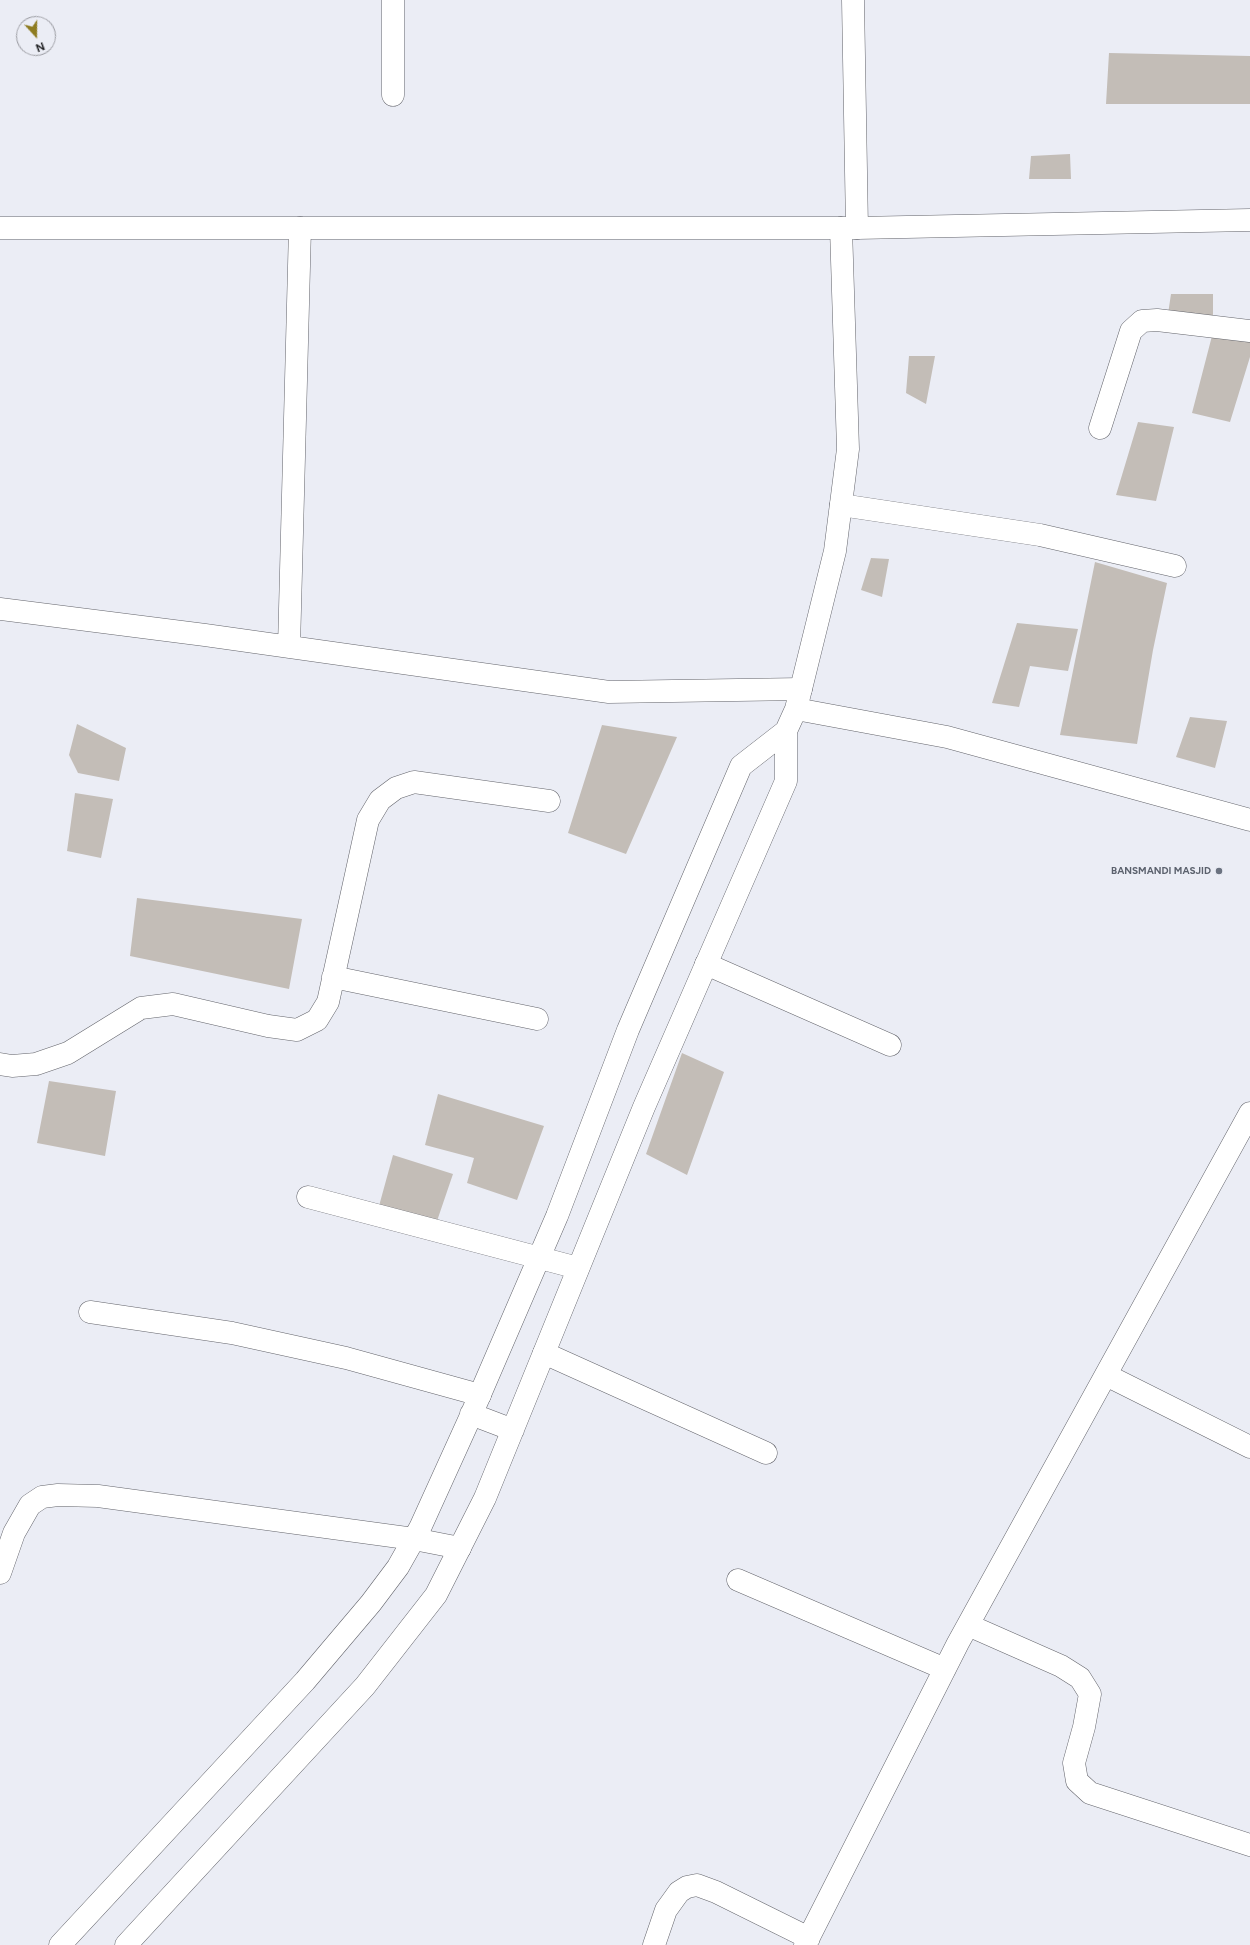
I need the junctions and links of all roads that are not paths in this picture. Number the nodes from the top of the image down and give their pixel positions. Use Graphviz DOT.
graph roads {
  1 [pos="393,0"];
  2 [pos="853,0"];
  3 [pos="393,95"];
  4 [pos="1250,220"];
  5 [pos="0,228"];
  6 [pos="300,228"];
  7 [pos="849,228"];
  8 [pos="1250,331"];
  9 [pos="1100,428"];
  10 [pos="841,505"];
  11 [pos="1175,566"];
  12 [pos="0,609"];
  13 [pos="289,647"];
  14 [pos="799,699"];
  15 [pos="786,731"];
  16 [pos="549,801"];
  17 [pos="1250,820"];
  18 [pos="706,964"];
  19 [pos="333,977"];
  20 [pos="537,1019"];
  21 [pos="890,1045"];
  22 [pos="0,1064"];
  23 [pos="1250,1113"];
  24 [pos="308,1198"];
  25 [pos="539,1258"];
  26 [pos="578,1268"];
  27 [pos="90,1312"];
  28 [pos="544,1353"];
  29 [pos="1106,1375"];
  30 [pos="480,1395"];
  31 [pos="471,1414"];
  32 [pos="513,1430"];
  33 [pos="1250,1448"];
  34 [pos="766,1453"];
  35 [pos="7,1532"];
  36 [pos="414,1539"];
  37 [pos="460,1548"];
  38 [pos="0,1573"];
  39 [pos="738,1580"];
  40 [pos="968,1625"];
  41 [pos="945,1669"];
  42 [pos="1250,1845"];
  43 [pos="807,1942"];
  44 [pos="60,1945"];
  45 [pos="126,1945"];
  46 [pos="654,1945"];
  1 -- 3 [label="street"];
  2 -- 7 [label="street"];
  4 -- 7 [label="street"];
  5 -- 6 [label="street"];
  6 -- 7 [label="street"];
  6 -- 13 [label="street"];
  7 -- 10 [label="street"];
  8 -- 9 [label="street"];
  10 -- 11 [label="street"];
  10 -- 14 [label="street"];
  12 -- 13 [label="street"];
  13 -- 14 [label="street"];
  14 -- 15 [label="street"];
  14 -- 17 [label="street"];
  15 -- 18 [label="street"];
  15 -- 25 [label="street"];
  16 -- 19 [label="street"];
  18 -- 21 [label="street"];
  18 -- 26 [label="street"];
  19 -- 20 [label="street"];
  19 -- 22 [label="street"];
  23 -- 29 [label="street"];
  24 -- 25 [label="street"];
  25 -- 26 [label="street"];
  25 -- 30 [label="street"];
  26 -- 28 [label="street"];
  27 -- 30 [label="street"];
  28 -- 32 [label="street"];
  28 -- 34 [label="street"];
  29 -- 33 [label="street"];
  29 -- 40 [label="street"];
  30 -- 31 [label="street"];
  31 -- 32 [label="street"];
  31 -- 36 [label="street"];
  32 -- 37 [label="street"];
  35 -- 36 [label="street"];
  35 -- 38 [label="street"];
  36 -- 37 [label="street"];
  36 -- 44 [label="street"];
  37 -- 45 [label="street"];
  39 -- 41 [label="street"];
  40 -- 41 [label="street"];
  40 -- 42 [label="street"];
  41 -- 43 [label="street"];
  43 -- 46 [label="street"];
}
